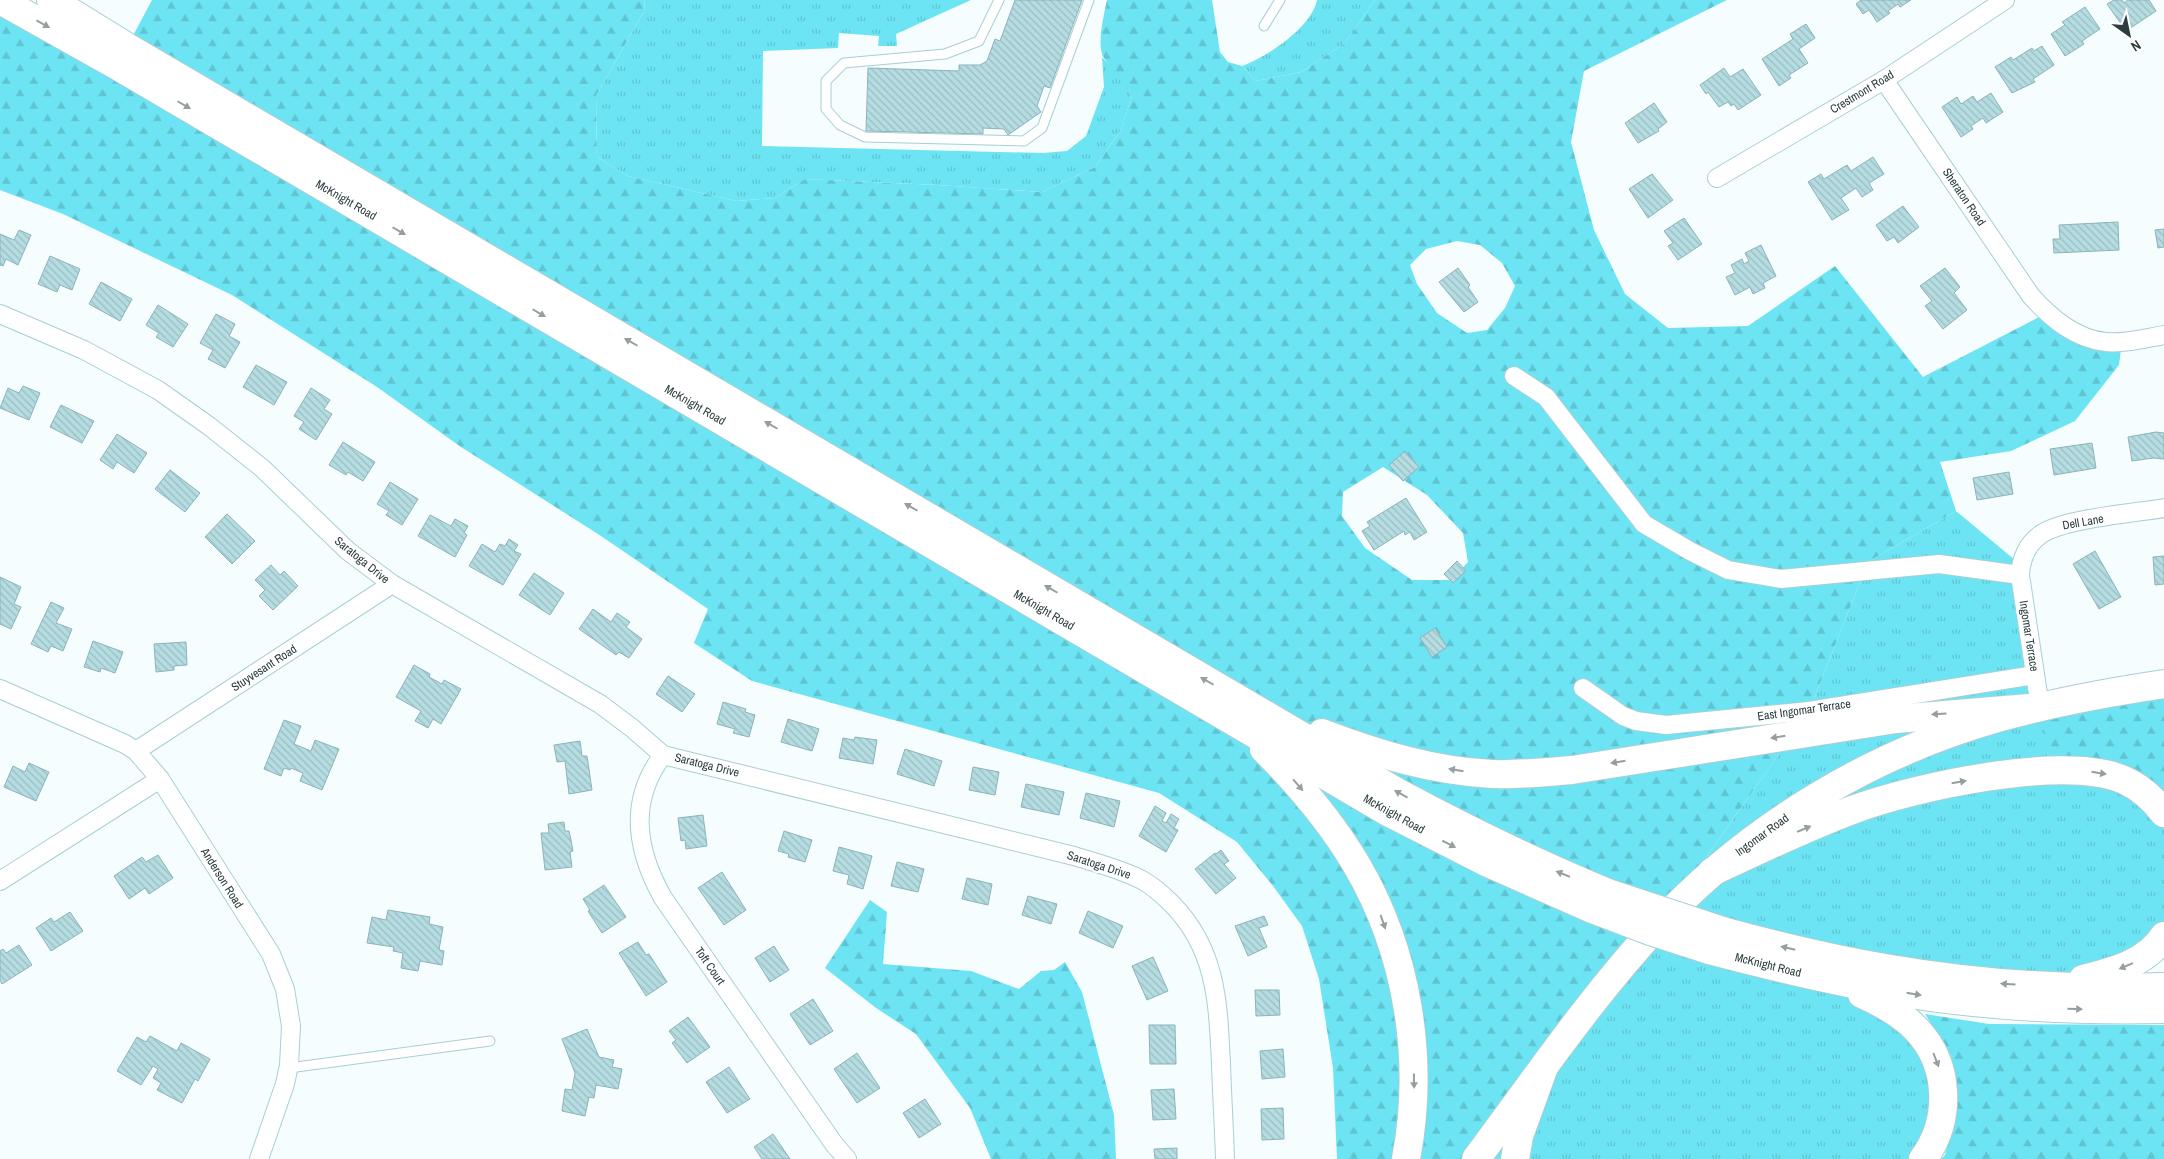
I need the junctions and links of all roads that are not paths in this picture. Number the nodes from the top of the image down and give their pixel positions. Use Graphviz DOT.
graph roads {
  1 [pos="0,0"];
  2 [pos="51,0"];
  3 [pos="999,0"];
  4 [pos="1089,0"];
  5 [pos="1280,0"];
  6 [pos="2005,0"];
  7 [pos="1264,26"];
  8 [pos="1884,80"];
  9 [pos="1716,178"];
  10 [pos="0,314"];
  11 [pos="2164,335"];
  12 [pos="1514,376"];
  13 [pos="2164,508"];
  14 [pos="2020,570"];
  15 [pos="392,584"];
  16 [pos="2035,674"];
  17 [pos="2164,684"];
  18 [pos="1583,688"];
  19 [pos="0,689"];
  20 [pos="2040,707"];
  21 [pos="1244,715"];
  22 [pos="136,751"];
  23 [pos="663,755"];
  24 [pos="160,780"];
  25 [pos="2164,813"];
  26 [pos="1712,872"];
  27 [pos="0,881"];
  28 [pos="2164,936"];
  29 [pos="1718,941"];
  30 [pos="1831,980"];
  31 [pos="2056,987"];
  32 [pos="2164,987"];
  33 [pos="2164,1009"];
  34 [pos="490,1041"];
  35 [pos="1544,1067"];
  36 [pos="289,1068"];
  37 [pos="259,1159"];
  38 [pos="847,1159"];
  39 [pos="1225,1159"];
  40 [pos="1406,1159"];
  41 [pos="1476,1159"];
  42 [pos="1516,1159"];
  43 [pos="1923,1159"];
  1 -- 21 [label="main road, McKnight Road, one-way"];
  21 -- 2 [label="main road, McKnight Road, one-way"];
  3 -- 4 [label="lane"];
  5 -- 7 [label="lane"];
  6 -- 8 [label="street, Crestmont Road"];
  8 -- 9 [label="street, Crestmont Road"];
  8 -- 11 [label="street, Sheraton Road"];
  10 -- 15 [label="street, Saratoga Drive"];
  12 -- 14 [label="street"];
  13 -- 14 [label="street, Dell Lane"];
  14 -- 16 [label="street, Ingomar Terrace"];
  15 -- 22 [label="street, Stuyvesant Road"];
  15 -- 23 [label="street, Saratoga Drive"];
  16 -- 18 [label="street, East Ingomar Terrace"];
  16 -- 20 [label="street, Ingomar Terrace"];
  17 -- 20 [label="main road, Ingomar Road"];
  19 -- 22 [label="street, Anderson Road"];
  20 -- 21 [label="main road, one-way"];
  20 -- 26 [label="main road, Ingomar Road"];
  21 -- 29 [label="main road, McKnight Road, bridge"];
  21 -- 40 [label="main road, one-way"];
  22 -- 24 [label="street, Anderson Road"];
  23 -- 38 [label="street, Toft Court"];
  23 -- 39 [label="street, Saratoga Drive"];
  24 -- 27 [label="street"];
  24 -- 36 [label="street, Anderson Road"];
  26 -- 25 [label="main road, one-way"];
  26 -- 35 [label="main road, Ingomar Road"];
  28 -- 31 [label="main road, one-way"];
  29 -- 30 [label="main road, McKnight Road"];
  31 -- 29 [label="main road, McKnight Road, one-way"];
  30 -- 33 [label="main road, McKnight Road, one-way"];
  30 -- 43 [label="main road, one-way"];
  31 -- 32 [label="main road, McKnight Road"];
  34 -- 36 [label="lane"];
  35 -- 41 [label="main road, Ingomar Road"];
  35 -- 42 [label="main road"];
  36 -- 37 [label="street, Anderson Road"];
}
